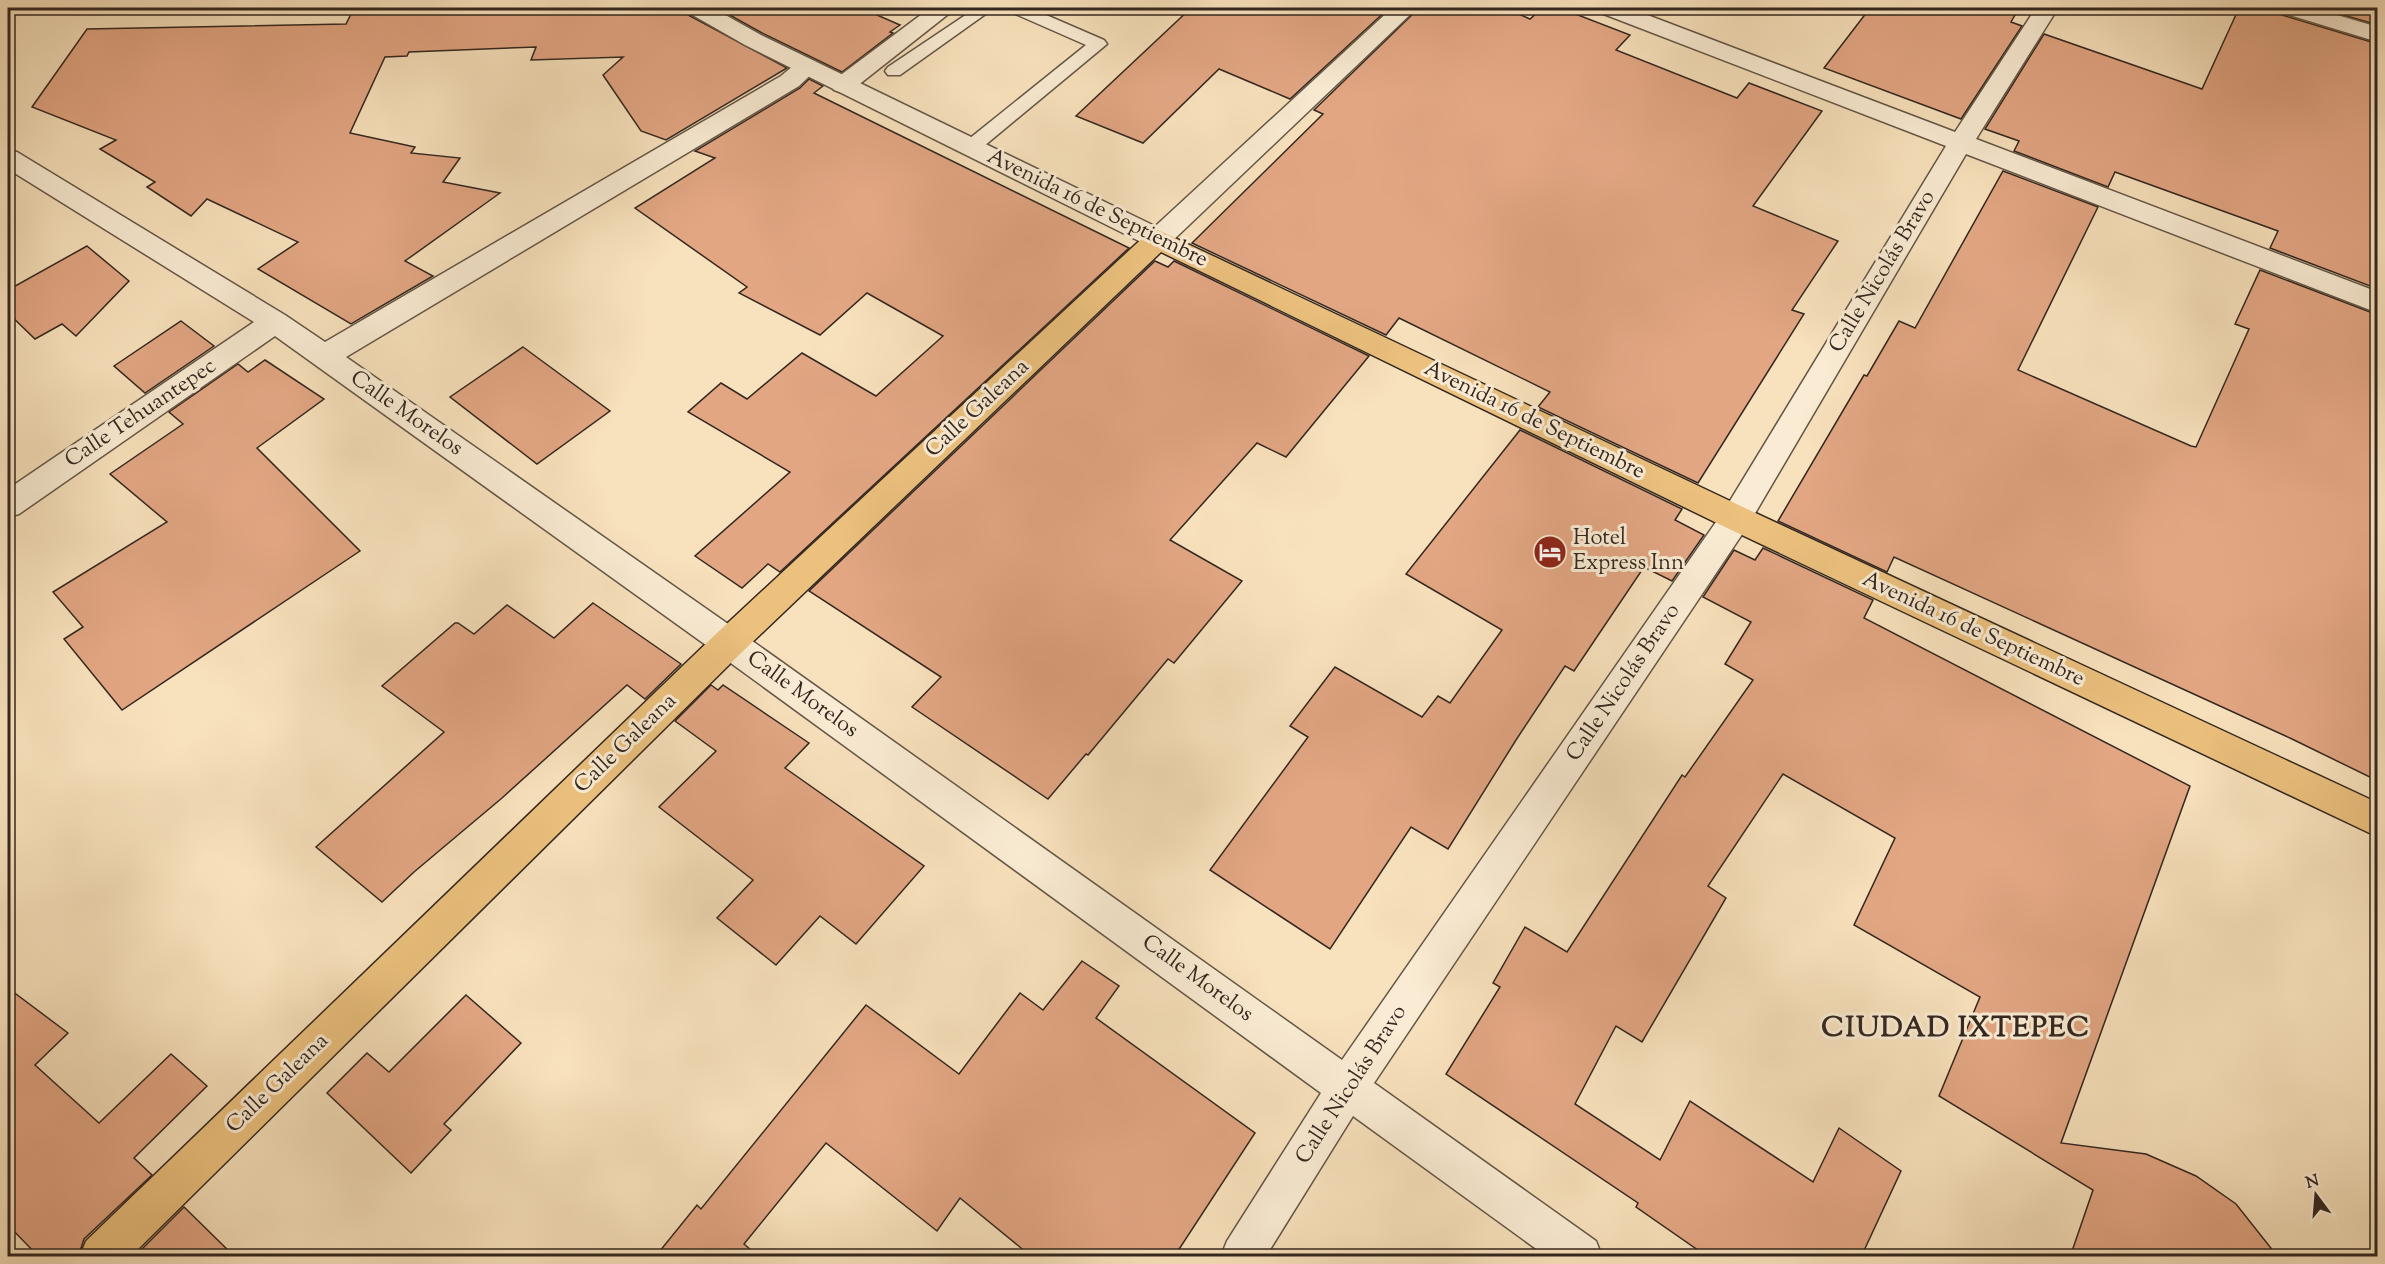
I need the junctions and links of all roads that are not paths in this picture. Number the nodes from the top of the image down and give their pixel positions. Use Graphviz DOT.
graph roads {
  1 [pos="697,8"];
  2 [pos="944,8"];
  3 [pos="986,8"];
  4 [pos="1017,8"];
  5 [pos="1404,8"];
  6 [pos="1609,8"];
  7 [pos="2047,8"];
  8 [pos="2291,8"];
  9 [pos="2378,36"];
  10 [pos="807,67"];
  11 [pos="894,71"];
  12 [pos="843,85"];
  13 [pos="1960,144"];
  14 [pos="971,147"];
  15 [pos="8,158"];
  16 [pos="1158,239"];
  17 [pos="2378,303"];
  18 [pos="275,322"];
  19 [pos="324,356"];
  20 [pos="8,505"];
  21 [pos="1736,518"];
  22 [pos="729,643"];
  23 [pos="2378,821"];
  24 [pos="1348,1088"];
  25 [pos="101,1257"];
  26 [pos="1242,1257"];
  27 [pos="1581,1257"];
  1 -- 10 [label="street, Avenida 16 de Septiembre"];
  2 -- 12 [label="street"];
  3 -- 11 [label="lane"];
  4 -- 14 [label="lane"];
  5 -- 16 [label="street"];
  6 -- 13 [label="street"];
  7 -- 13 [label="street, Calle Nicolás Bravo"];
  8 -- 9 [label="street"];
  10 -- 12 [label="street, Avenida 16 de Septiembre"];
  10 -- 19 [label="street"];
  12 -- 14 [label="street, Avenida 16 de Septiembre"];
  13 -- 17 [label="street"];
  13 -- 21 [label="street, Calle Nicolás Bravo"];
  14 -- 16 [label="street, Avenida 16 de Septiembre"];
  15 -- 18 [label="street, Calle Morelos"];
  16 -- 21 [label="main road, Avenida 16 de Septiembre"];
  16 -- 22 [label="main road, Calle Galeana"];
  18 -- 19 [label="street, Calle Morelos"];
  18 -- 20 [label="street, Calle Tehuantepec"];
  19 -- 22 [label="street, Calle Morelos"];
  21 -- 23 [label="main road, Avenida 16 de Septiembre"];
  21 -- 24 [label="street, Calle Nicolás Bravo"];
  22 -- 24 [label="street, Calle Morelos"];
  22 -- 25 [label="main road, Calle Galeana"];
  24 -- 26 [label="street, Calle Nicolás Bravo"];
  24 -- 27 [label="street, Calle Morelos"];
}
